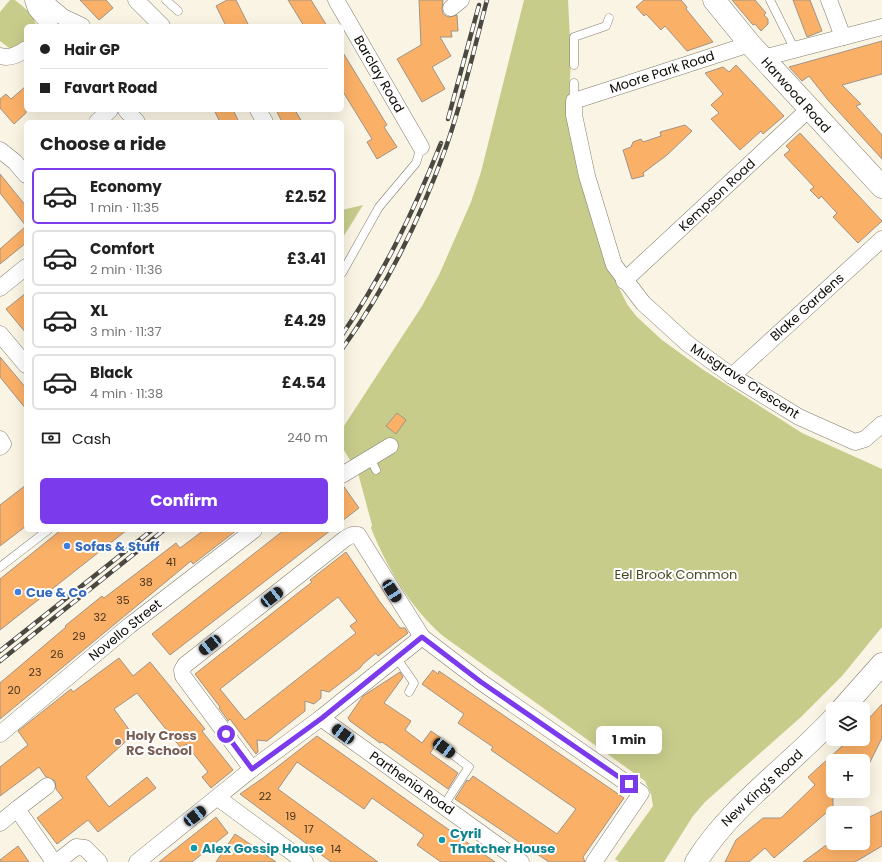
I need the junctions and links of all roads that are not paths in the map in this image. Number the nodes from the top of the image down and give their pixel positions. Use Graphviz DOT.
graph roads {
  1 [pos="33,0"];
  2 [pos="136,0"];
  3 [pos="166,0"];
  4 [pos="336,0"];
  5 [pos="714,0"];
  6 [pos="770,0"];
  7 [pos="829,0"];
  8 [pos="178,11"];
  9 [pos="609,18"];
  10 [pos="48,24"];
  11 [pos="78,24"];
  12 [pos="160,24"];
  13 [pos="882,27"];
  14 [pos="843,37"];
  15 [pos="795,50"];
  16 [pos="24,51"];
  17 [pos="757,51"];
  18 [pos="0,56"];
  19 [pos="574,65"];
  20 [pos="574,83"];
  21 [pos="574,101"];
  22 [pos="809,109"];
  23 [pos="108,112"];
  24 [pos="128,112"];
  25 [pos="99,120"];
  26 [pos="135,120"];
  27 [pos="421,147"];
  28 [pos="0,150"];
  29 [pos="24,173"];
  30 [pos="882,187"];
  31 [pos="882,239"];
  32 [pos="24,269"];
  33 [pos="344,269"];
  34 [pos="624,281"];
  35 [pos="0,288"];
  36 [pos="0,334"];
  37 [pos="24,363"];
  38 [pos="732,376"];
  39 [pos="882,424"];
  40 [pos="390,446"];
  41 [pos="344,474"];
  42 [pos="45,532"];
  43 [pos="251,532"];
  44 [pos="0,567"];
  45 [pos="422,637"];
  46 [pos="396,657"];
  47 [pos="882,664"];
  48 [pos="409,692"];
  49 [pos="848,702"];
  50 [pos="322,718"];
  51 [pos="826,726"];
  52 [pos="0,734"];
  53 [pos="444,748"];
  54 [pos="252,769"];
  55 [pos="47,786"];
  56 [pos="218,798"];
  57 [pos="444,805"];
  58 [pos="17,809"];
  59 [pos="0,823"];
  60 [pos="597,861"];
  61 [pos="56,862"];
  62 [pos="99,862"];
  63 [pos="137,862"];
  64 [pos="305,862"];
  65 [pos="521,862"];
  66 [pos="696,862"];
  1 -- 10 [label="street"];
  1 -- 11 [label="street"];
  2 -- 12 [label="street"];
  3 -- 8 [label="lane"];
  4 -- 27 [label="street, Barclay Road"];
  5 -- 17 [label="main road, Harwood Road"];
  6 -- 15 [label="lane"];
  7 -- 14 [label="street"];
  9 -- 19 [label="lane"];
  13 -- 14 [label="street, Moore Park Road"];
  14 -- 15 [label="street, Moore Park Road"];
  15 -- 17 [label="street, Moore Park Road"];
  16 -- 18 [label="street"];
  17 -- 21 [label="street, Moore Park Road"];
  17 -- 22 [label="main road, Harwood Road"];
  20 -- 21 [label="lane"];
  21 -- 34 [label="street, Musgrave Crescent"];
  22 -- 30 [label="main road, Harwood Road"];
  22 -- 34 [label="street, Kempson Road"];
  23 -- 25 [label="street"];
  24 -- 26 [label="street"];
  27 -- 33 [label="lane"];
  28 -- 29 [label="street"];
  31 -- 38 [label="street, Blake Gardens"];
  32 -- 35 [label="street"];
  34 -- 38 [label="street, Musgrave Crescent"];
  36 -- 37 [label="street"];
  38 -- 39 [label="street, Musgrave Crescent"];
  40 -- 41 [label="street"];
  42 -- 44 [label="lane"];
  43 -- 52 [label="street, Novello Street"];
  45 -- 46 [label="street"];
  45 -- 54 [label="street"];
  45 -- 60 [label="street"];
  46 -- 48 [label="lane"];
  46 -- 50 [label="street"];
  47 -- 49 [label="main road"];
  50 -- 54 [label="street"];
  50 -- 57 [label="street, Parthenia Road"];
  51 -- 66 [label="main road, New King's Road"];
  53 -- 57 [label="lane"];
  54 -- 56 [label="street"];
  55 -- 58 [label="street"];
  56 -- 63 [label="street"];
  56 -- 64 [label="street"];
  57 -- 65 [label="street, Parthenia Road"];
  58 -- 59 [label="street"];
  58 -- 61 [label="street"];
  61 -- 62 [label="street"];
}
